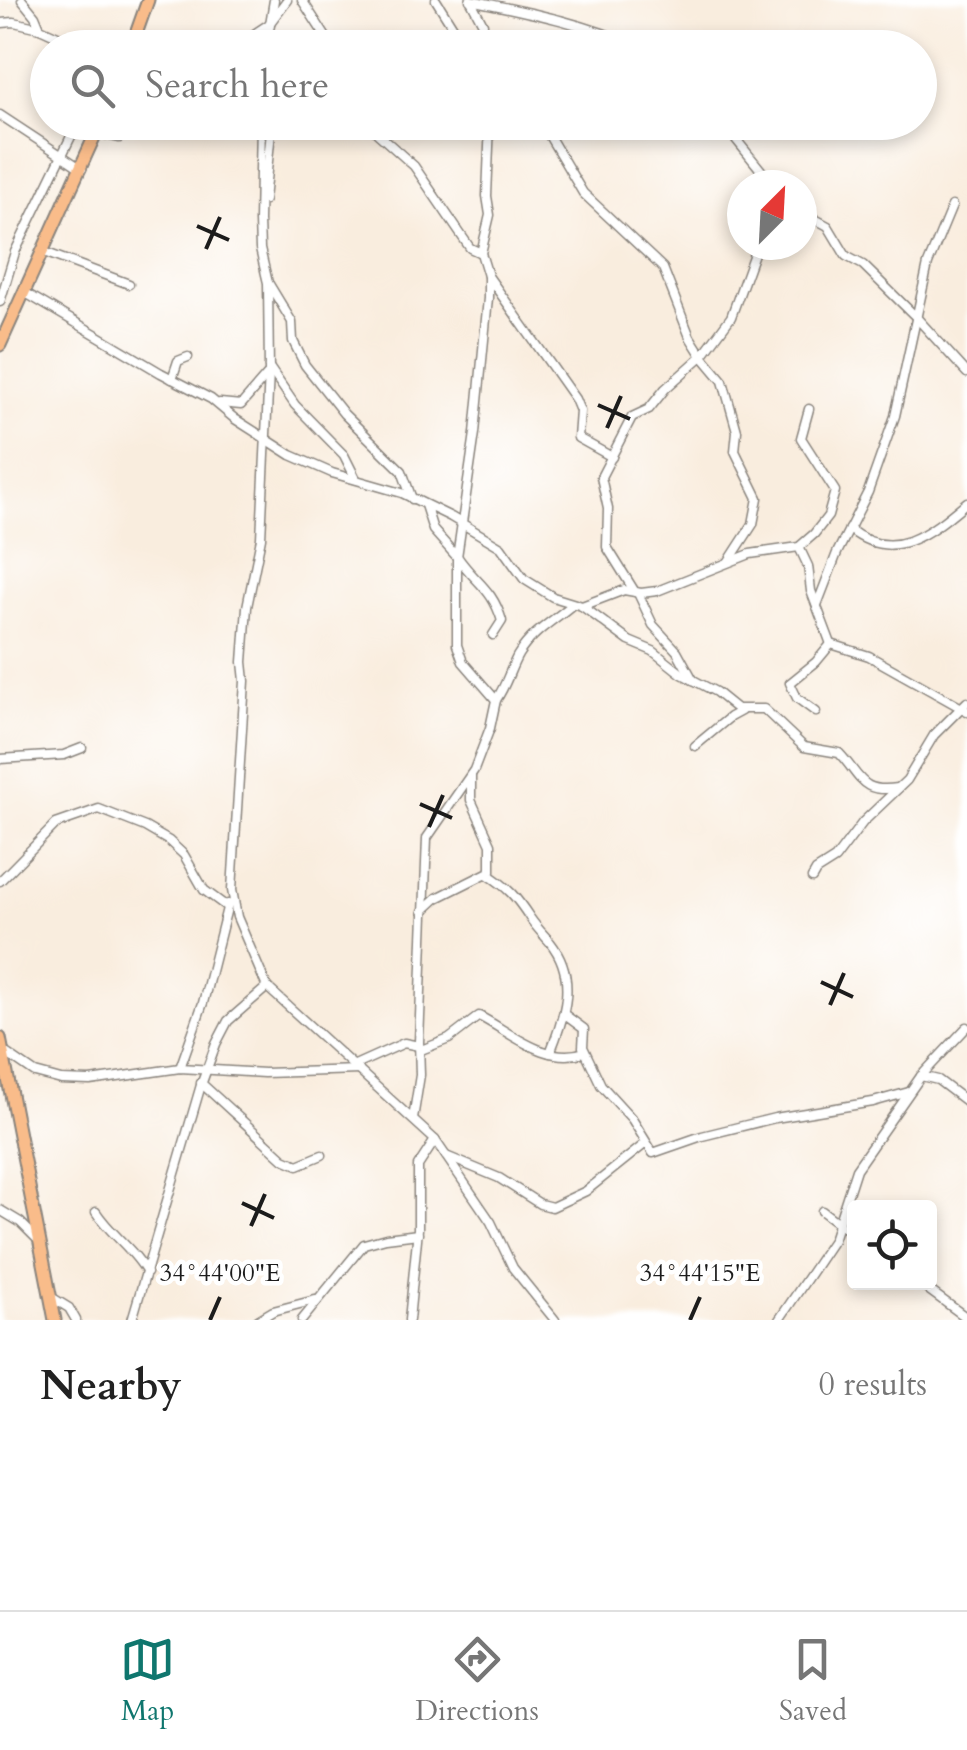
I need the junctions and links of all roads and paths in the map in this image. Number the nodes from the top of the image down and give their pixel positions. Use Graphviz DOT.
graph roads {
  1 [pos="22,0"];
  2 [pos="148,0"];
  3 [pos="274,0"];
  4 [pos="287,0"];
  5 [pos="302,0"];
  6 [pos="436,0"];
  7 [pos="475,0"];
  8 [pos="2,22"];
  9 [pos="268,24"];
  10 [pos="40,28"];
  11 [pos="44,30"];
  12 [pos="137,30"];
  13 [pos="259,30"];
  14 [pos="268,30"];
  15 [pos="321,30"];
  16 [pos="455,30"];
  17 [pos="481,30"];
  18 [pos="592,30"];
  19 [pos="0,115"];
  20 [pos="30,135"];
  21 [pos="38,140"];
  22 [pos="70,140"];
  23 [pos="94,140"];
  24 [pos="261,140"];
  25 [pos="271,140"];
  26 [pos="385,140"];
  27 [pos="489,140"];
  28 [pos="552,140"];
  29 [pos="737,140"];
  30 [pos="62,156"];
  31 [pos="82,168"];
  32 [pos="762,170"];
  33 [pos="952,206"];
  34 [pos="262,209"];
  35 [pos="817,220"];
  36 [pos="44,252"];
  37 [pos="481,253"];
  38 [pos="752,260"];
  39 [pos="488,276"];
  40 [pos="268,283"];
  41 [pos="130,284"];
  42 [pos="24,292"];
  43 [pos="0,302"];
  44 [pos="915,316"];
  45 [pos="0,345"];
  46 [pos="188,356"];
  47 [pos="702,356"];
  48 [pos="268,370"];
  49 [pos="967,373"];
  50 [pos="172,380"];
  51 [pos="216,402"];
  52 [pos="809,409"];
  53 [pos="264,435"];
  54 [pos="612,457"];
  55 [pos="356,479"];
  56 [pos="412,499"];
  57 [pos="967,502"];
  58 [pos="425,504"];
  59 [pos="464,509"];
  60 [pos="447,515"];
  61 [pos="460,525"];
  62 [pos="848,529"];
  63 [pos="799,547"];
  64 [pos="457,557"];
  65 [pos="728,562"];
  66 [pos="636,592"];
  67 [pos="578,605"];
  68 [pos="818,605"];
  69 [pos="493,635"];
  70 [pos="832,644"];
  71 [pos="692,680"];
  72 [pos="496,700"];
  73 [pos="966,707"];
  74 [pos="741,712"];
  75 [pos="816,712"];
  76 [pos="695,746"];
  77 [pos="82,748"];
  78 [pos="0,760"];
  79 [pos="471,775"];
  80 [pos="898,788"];
  81 [pos="487,874"];
  82 [pos="812,878"];
  83 [pos="0,881"];
  84 [pos="232,890"];
  85 [pos="227,907"];
  86 [pos="423,911"];
  87 [pos="267,987"];
  88 [pos="565,1015"];
  89 [pos="967,1027"];
  90 [pos="420,1048"];
  91 [pos="550,1052"];
  92 [pos="585,1052"];
  93 [pos="2,1055"];
  94 [pos="342,1055"];
  95 [pos="357,1067"];
  96 [pos="180,1068"];
  97 [pos="206,1071"];
  98 [pos="334,1071"];
  99 [pos="922,1076"];
  100 [pos="202,1083"];
  101 [pos="909,1092"];
  102 [pos="967,1102"];
  103 [pos="413,1118"];
  104 [pos="435,1140"];
  105 [pos="646,1143"];
  106 [pos="322,1155"];
  107 [pos="446,1156"];
  108 [pos="0,1210"];
  109 [pos="822,1211"];
  110 [pos="96,1212"];
  111 [pos="840,1224"];
  112 [pos="847,1230"];
  113 [pos="418,1234"];
  114 [pos="41,1244"];
  115 [pos="148,1274"];
  116 [pos="929,1290"];
  117 [pos="47,1295"];
  118 [pos="319,1299"];
  119 [pos="967,1318"];
  120 [pos="55,1320"];
  121 [pos="76,1320"];
  122 [pos="132,1320"];
  123 [pos="258,1320"];
  124 [pos="302,1320"];
  125 [pos="409,1320"];
  126 [pos="555,1320"];
  127 [pos="780,1320"];
  1 -- 10 [label="street"];
  2 -- 12 [label="highway"];
  3 -- 9 [label="street"];
  4 -- 9 [label="street"];
  5 -- 15 [label="street"];
  6 -- 16 [label="street"];
  7 -- 17 [label="street"];
  7 -- 18 [label="street"];
  8 -- 10 [label="street"];
  9 -- 13 [label="street"];
  9 -- 14 [label="street"];
  10 -- 11 [label="street"];
  19 -- 20 [label="street"];
  21 -- 30 [label="street"];
  22 -- 30 [label="street"];
  23 -- 31 [label="highway"];
  24 -- 34 [label="street"];
  25 -- 34 [label="street"];
  26 -- 37 [label="street"];
  27 -- 37 [label="street"];
  28 -- 47 [label="street"];
  29 -- 32 [label="street"];
  30 -- 31 [label="street"];
  30 -- 43 [label="street"];
  31 -- 36 [label="highway"];
  33 -- 44 [label="street"];
  34 -- 40 [label="street"];
  35 -- 44 [label="street"];
  36 -- 41 [label="street"];
  36 -- 42 [label="highway"];
  37 -- 39 [label="street"];
  38 -- 47 [label="street"];
  39 -- 54 [label="street"];
  39 -- 59 [label="street"];
  40 -- 48 [label="street"];
  40 -- 56 [label="street"];
  42 -- 45 [label="highway"];
  42 -- 50 [label="street"];
  44 -- 49 [label="street"];
  44 -- 62 [label="street"];
  46 -- 50 [label="street"];
  47 -- 54 [label="street"];
  47 -- 65 [label="street"];
  48 -- 51 [label="street"];
  48 -- 53 [label="street"];
  48 -- 55 [label="street"];
  50 -- 51 [label="street"];
  51 -- 53 [label="street"];
  52 -- 63 [label="street"];
  53 -- 55 [label="street"];
  53 -- 84 [label="street"];
  54 -- 66 [label="street"];
  55 -- 56 [label="street"];
  56 -- 58 [label="street"];
  57 -- 62 [label="street"];
  58 -- 60 [label="street"];
  58 -- 64 [label="street"];
  59 -- 60 [label="street"];
  59 -- 61 [label="street"];
  60 -- 61 [label="street"];
  61 -- 64 [label="street"];
  61 -- 67 [label="street"];
  62 -- 68 [label="street"];
  63 -- 65 [label="street"];
  63 -- 68 [label="street"];
  64 -- 69 [label="street"];
  64 -- 72 [label="street"];
  65 -- 66 [label="street"];
  66 -- 67 [label="street"];
  66 -- 71 [label="street"];
  67 -- 71 [label="street"];
  67 -- 72 [label="street"];
  68 -- 70 [label="street"];
  70 -- 73 [label="street"];
  70 -- 75 [label="street"];
  71 -- 74 [label="street"];
  72 -- 79 [label="street"];
  73 -- 80 [label="street"];
  74 -- 76 [label="street"];
  74 -- 80 [label="street"];
  77 -- 78 [label="street"];
  79 -- 81 [label="street"];
  79 -- 86 [label="street"];
  80 -- 82 [label="street"];
  81 -- 86 [label="street"];
  81 -- 88 [label="street"];
  83 -- 85 [label="street"];
  84 -- 85 [label="street"];
  84 -- 87 [label="street"];
  85 -- 96 [label="street"];
  86 -- 90 [label="street"];
  87 -- 94 [label="street"];
  87 -- 97 [label="street"];
  88 -- 91 [label="street"];
  88 -- 92 [label="street"];
  89 -- 99 [label="street"];
  90 -- 91 [label="street"];
  90 -- 95 [label="street"];
  90 -- 103 [label="street"];
  91 -- 92 [label="street"];
  92 -- 105 [label="street"];
  93 -- 96 [label="street"];
  93 -- 114 [label="highway"];
  94 -- 95 [label="street"];
  94 -- 98 [label="street"];
  95 -- 98 [label="street"];
  95 -- 103 [label="street"];
  96 -- 97 [label="street"];
  97 -- 98 [label="street"];
  97 -- 100 [label="street"];
  99 -- 101 [label="street"];
  99 -- 102 [label="street"];
  100 -- 106 [label="street"];
  100 -- 115 [label="street"];
  101 -- 105 [label="street"];
  101 -- 111 [label="street"];
  103 -- 104 [label="street"];
  104 -- 107 [label="street"];
  104 -- 113 [label="street"];
  105 -- 107 [label="street"];
  107 -- 126 [label="street"];
  108 -- 114 [label="street"];
  109 -- 111 [label="street"];
  110 -- 115 [label="street"];
  111 -- 112 [label="street"];
  111 -- 127 [label="street"];
  113 -- 118 [label="street"];
  113 -- 125 [label="street"];
  114 -- 117 [label="highway"];
  115 -- 122 [label="street"];
  116 -- 119 [label="street"];
  117 -- 120 [label="highway"];
  117 -- 121 [label="street"];
  118 -- 123 [label="street"];
  118 -- 124 [label="street"];
}
